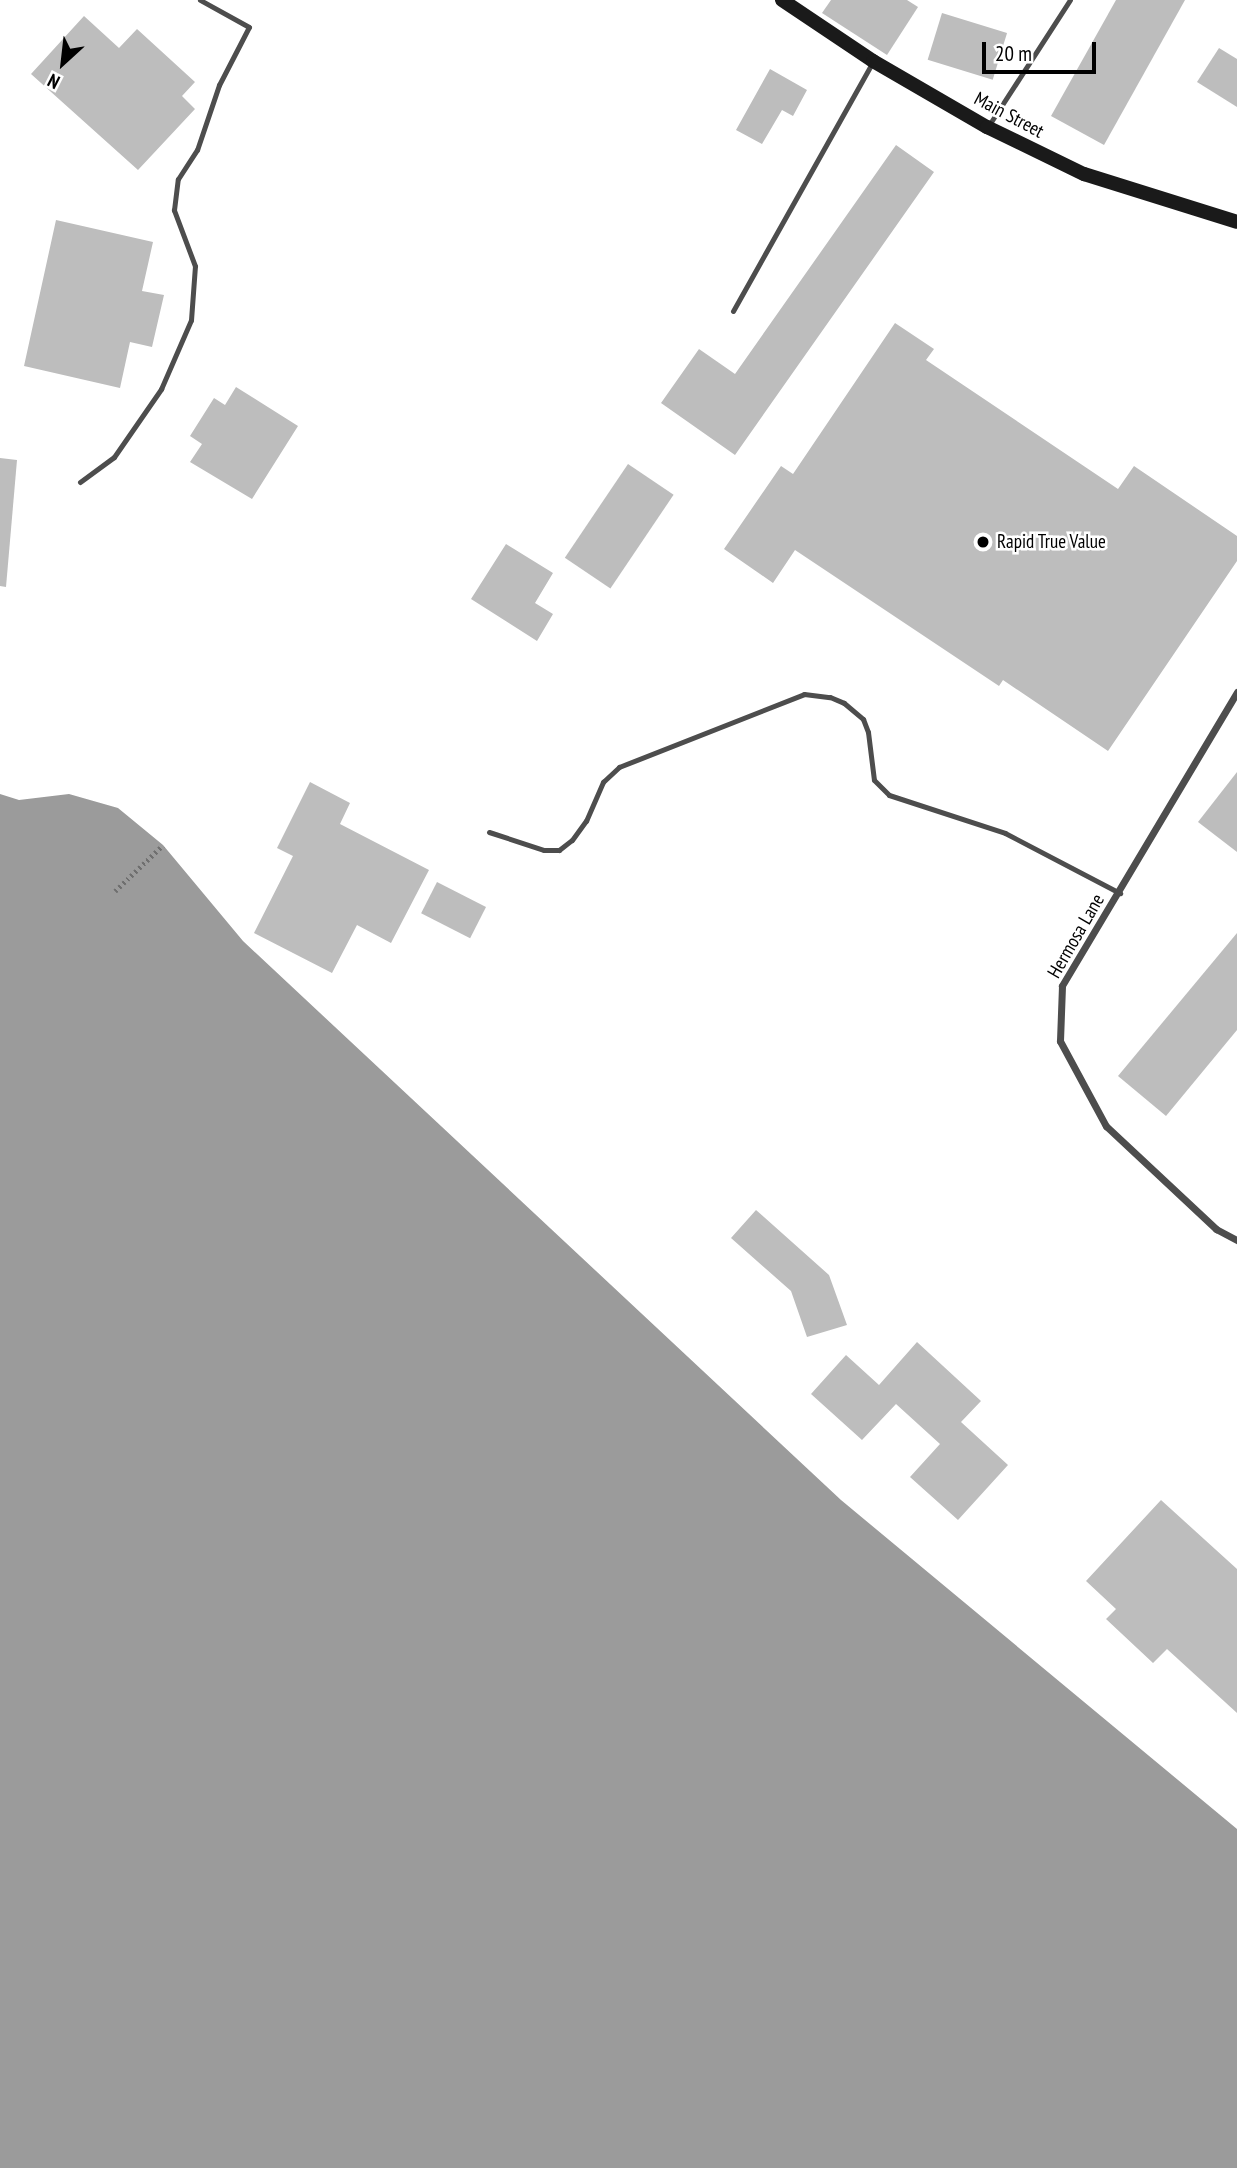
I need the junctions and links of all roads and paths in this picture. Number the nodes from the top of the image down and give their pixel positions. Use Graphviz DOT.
graph roads {
  1 [pos="200,0"];
  2 [pos="782,0"];
  3 [pos="1070,0"];
  4 [pos="873,61"];
  5 [pos="987,127"];
  6 [pos="1237,222"];
  7 [pos="733,311"];
  8 [pos="80,482"];
  9 [pos="1237,692"];
  10 [pos="489,832"];
  11 [pos="163,845"];
  12 [pos="116,891"];
  13 [pos="1120,893"];
  14 [pos="1237,1240"];
  1 -- 8 [label="lane"];
  2 -- 4 [label="street, Main Street"];
  3 -- 5 [label="lane"];
  4 -- 5 [label="street, Main Street"];
  4 -- 7 [label="lane"];
  5 -- 6 [label="street, Main Street"];
  9 -- 13 [label="street, Hermosa Lane"];
  10 -- 13 [label="lane"];
  11 -- 12 [label="path"];
  13 -- 14 [label="street, Hermosa Lane"];
}
